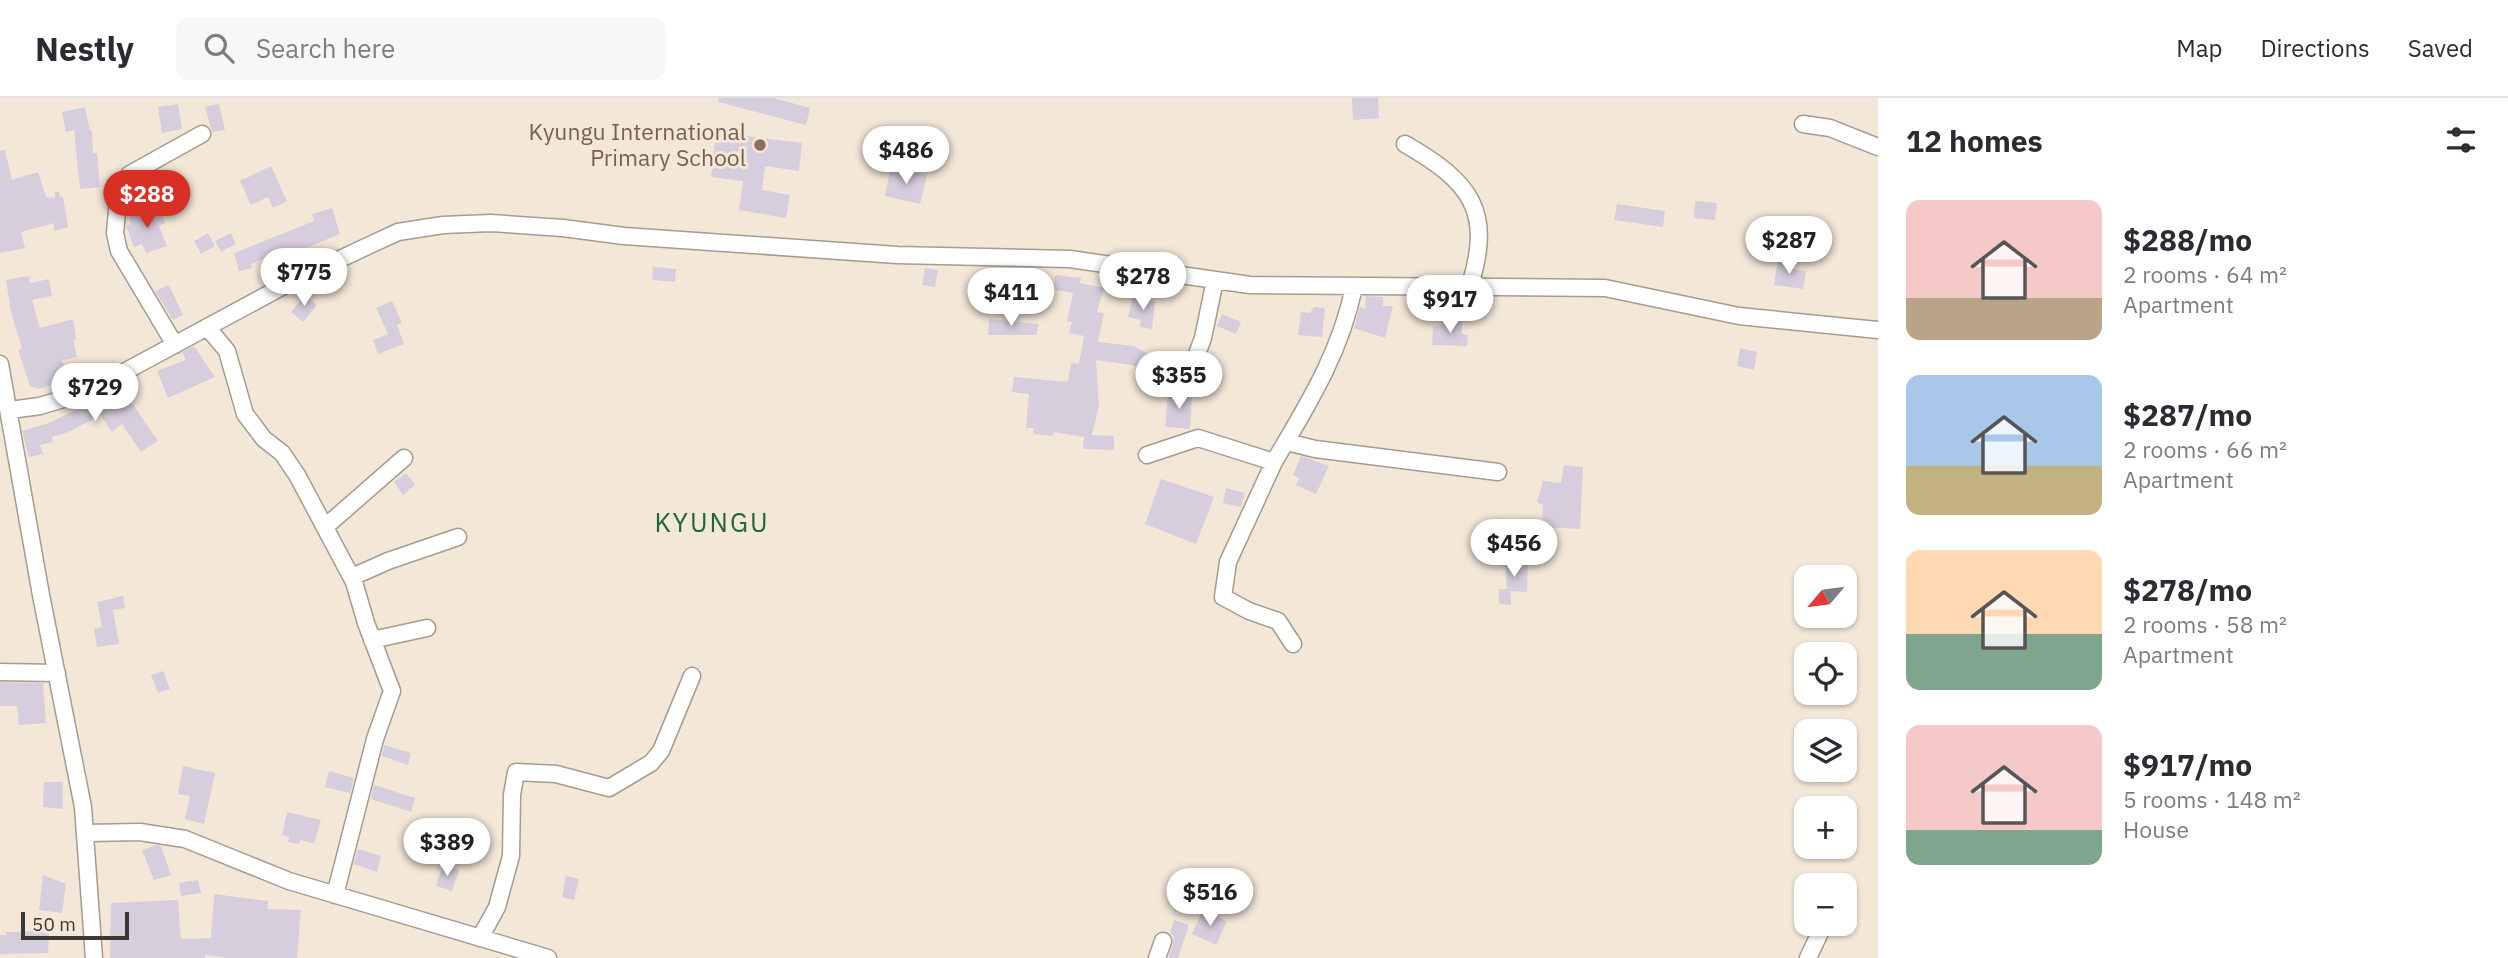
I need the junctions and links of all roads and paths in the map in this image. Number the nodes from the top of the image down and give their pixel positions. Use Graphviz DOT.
graph roads {
  1 [pos="1803,124"];
  2 [pos="202,134"];
  3 [pos="1405,144"];
  4 [pos="1878,147"];
  5 [pos="1215,280"];
  6 [pos="1354,287"];
  7 [pos="1469,288"];
  8 [pos="207,327"];
  9 [pos="1878,330"];
  10 [pos="175,345"];
  11 [pos="0,364"];
  12 [pos="1186,383"];
  13 [pos="10,410"];
  14 [pos="1287,442"];
  15 [pos="1147,455"];
  16 [pos="404,458"];
  17 [pos="1274,462"];
  18 [pos="1499,472"];
  19 [pos="325,527"];
  20 [pos="458,537"];
  21 [pos="352,578"];
  22 [pos="427,628"];
  23 [pos="372,640"];
  24 [pos="1293,644"];
  25 [pos="0,672"];
  26 [pos="57,673"];
  27 [pos="692,676"];
  28 [pos="87,833"];
  29 [pos="335,895"];
  30 [pos="1818,936"];
  31 [pos="480,939"];
  32 [pos="1163,941"];
  33 [pos="94,958"];
  34 [pos="548,958"];
  35 [pos="1157,958"];
  36 [pos="1808,958"];
  1 -- 4 [label="street"];
  2 -- 10 [label="street"];
  3 -- 7 [label="street"];
  5 -- 6 [label="street"];
  5 -- 8 [label="street"];
  5 -- 12 [label="street"];
  6 -- 7 [label="street"];
  6 -- 14 [label="street"];
  7 -- 9 [label="street"];
  8 -- 10 [label="street"];
  8 -- 19 [label="street"];
  10 -- 13 [label="street"];
  11 -- 13 [label="street"];
  13 -- 26 [label="street"];
  14 -- 17 [label="street"];
  14 -- 18 [label="street"];
  15 -- 17 [label="street"];
  16 -- 19 [label="street"];
  17 -- 24 [label="street"];
  19 -- 21 [label="street"];
  20 -- 21 [label="street"];
  21 -- 23 [label="street"];
  22 -- 23 [label="street"];
  23 -- 29 [label="street"];
  25 -- 26 [label="street"];
  26 -- 28 [label="street"];
  27 -- 31 [label="street"];
  28 -- 29 [label="street"];
  28 -- 33 [label="street"];
  29 -- 31 [label="street"];
  30 -- 36 [label="street"];
  31 -- 34 [label="street"];
  32 -- 35 [label="street"];
}
